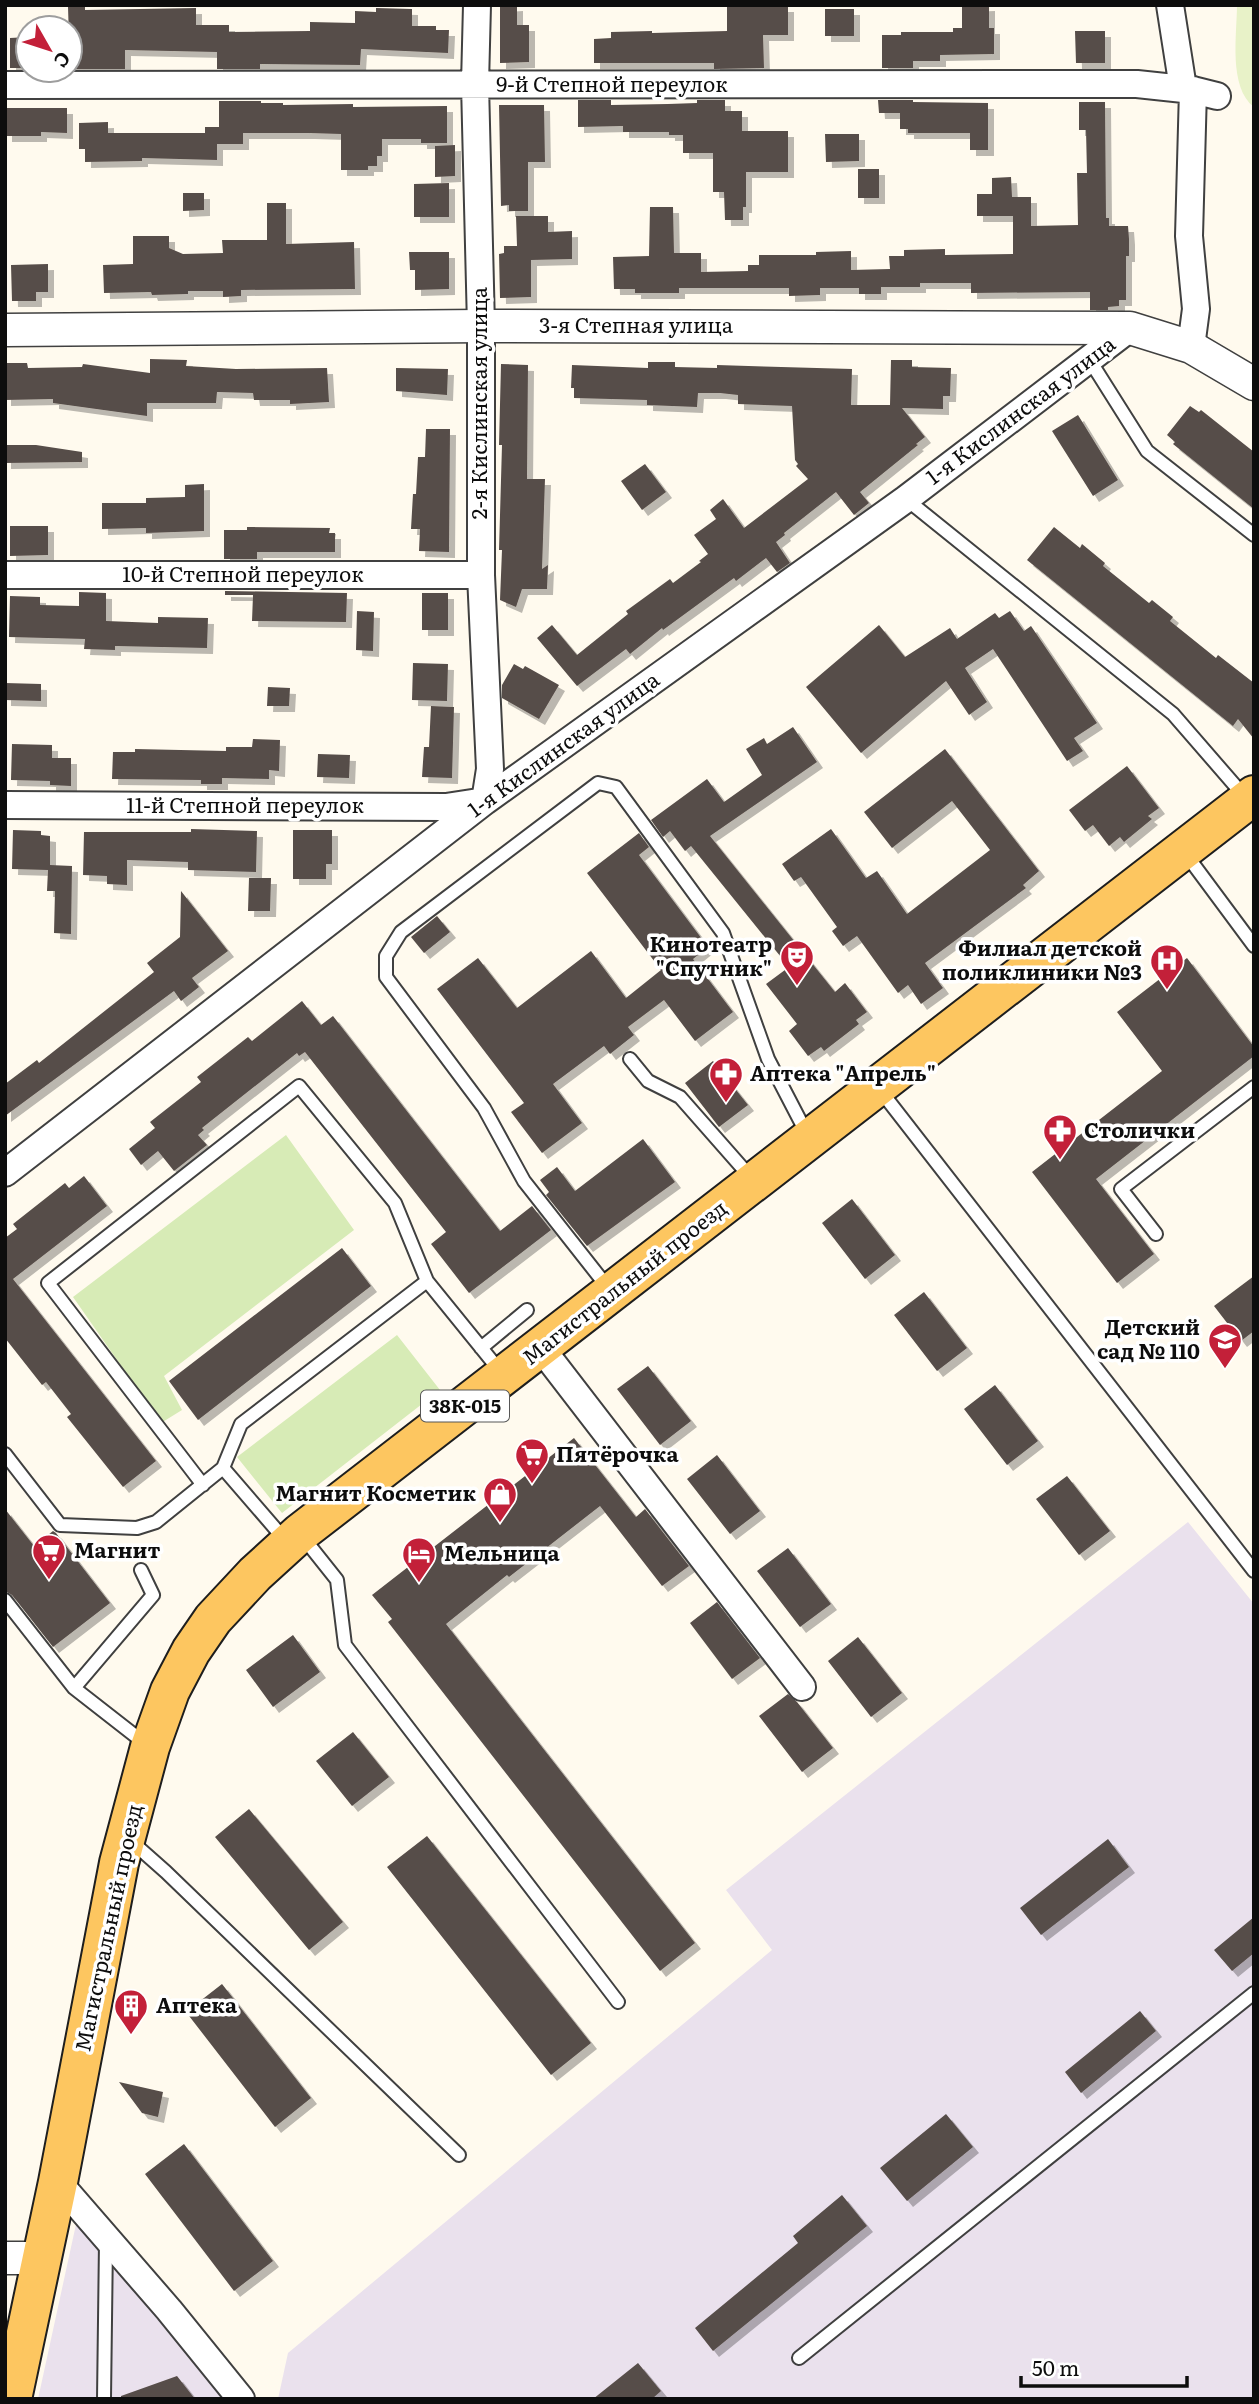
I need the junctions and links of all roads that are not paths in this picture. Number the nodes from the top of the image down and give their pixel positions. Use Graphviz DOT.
graph roads {
  1 [pos="477,5"];
  2 [pos="1170,5"];
  3 [pos="475,84"];
  4 [pos="5,85"];
  5 [pos="1198,91"];
  6 [pos="481,326"];
  7 [pos="1130,328"];
  8 [pos="5,330"];
  9 [pos="1191,347"];
  10 [pos="1088,359"];
  11 [pos="1254,384"];
  12 [pos="906,499"];
  13 [pos="1254,535"];
  14 [pos="5,575"];
  15 [pos="481,575"];
  16 [pos="1251,798"];
  17 [pos="485,801"];
  18 [pos="5,805"];
  19 [pos="1183,850"];
  20 [pos="1254,946"];
  21 [pos="631,1059"];
  22 [pos="878,1087"];
  23 [pos="1254,1087"];
  24 [pos="810,1140"];
  25 [pos="5,1173"];
  26 [pos="756,1182"];
  27 [pos="1156,1234"];
  28 [pos="427,1281"];
  29 [pos="612,1293"];
  30 [pos="527,1310"];
  31 [pos="541,1348"];
  32 [pos="492,1362"];
  33 [pos="5,1454"];
  34 [pos="223,1468"];
  35 [pos="203,1485"];
  36 [pos="294,1539"];
  37 [pos="141,1570"];
  38 [pos="1254,1571"];
  39 [pos="5,1600"];
  40 [pos="802,1687"];
  41 [pos="74,1688"];
  42 [pos="150,1747"];
  43 [pos="126,1837"];
  44 [pos="1254,1993"];
  45 [pos="618,2002"];
  46 [pos="459,2155"];
  47 [pos="58,2182"];
  48 [pos="106,2236"];
  49 [pos="23,2258"];
  50 [pos="799,2358"];
  51 [pos="12,2399"];
  52 [pos="104,2399"];
  53 [pos="241,2399"];
  1 -- 3 [label="street, 2-я Кислинская улица"];
  2 -- 5 [label="street"];
  3 -- 4 [label="street, 9-й Степной переулок"];
  3 -- 5 [label="street, 9-й Степной переулок"];
  3 -- 6 [label="street, 2-я Кислинская улица"];
  5 -- 9 [label="street"];
  6 -- 7 [label="street, 3-я Степная улица"];
  6 -- 8 [label="street, 3-я Степная улица"];
  6 -- 15 [label="street, 2-я Кислинская улица"];
  7 -- 9 [label="street, 3-я Степная улица"];
  7 -- 10 [label="street, 1-я Кислинская улица"];
  9 -- 11 [label="street, 3-я Степная улица"];
  10 -- 12 [label="street, 1-я Кислинская улица"];
  10 -- 13 [label="lane"];
  12 -- 16 [label="lane"];
  12 -- 17 [label="street, 1-я Кислинская улица"];
  14 -- 15 [label="street, 10-й Степной переулок"];
  15 -- 17 [label="street, 2-я Кислинская улица"];
  16 -- 19 [label="main road, Магистральный проезд / 38К-015"];
  17 -- 18 [label="street, 11-й Степной переулок"];
  17 -- 25 [label="street, 1-я Кислинская улица"];
  19 -- 20 [label="lane"];
  19 -- 22 [label="main road, Магистральный проезд / 38К-015"];
  21 -- 26 [label="lane"];
  22 -- 24 [label="main road, Магистральный проезд / 38К-015"];
  22 -- 38 [label="lane"];
  23 -- 27 [label="lane"];
  24 -- 26 [label="main road, Магистральный проезд / 38К-015"];
  24 -- 29 [label="lane"];
  26 -- 29 [label="main road, Магистральный проезд / 38К-015"];
  28 -- 32 [label="lane"];
  28 -- 34 [label="lane"];
  28 -- 35 [label="lane"];
  29 -- 31 [label="main road, Магистральный проезд / 38К-015"];
  30 -- 32 [label="lane"];
  31 -- 32 [label="main road, Магистральный проезд / 38К-015"];
  31 -- 40 [label="street"];
  32 -- 36 [label="main road, Магистральный проезд / 38К-015"];
  33 -- 35 [label="lane"];
  34 -- 35 [label="lane"];
  34 -- 36 [label="lane"];
  36 -- 42 [label="main road, Магистральный проезд / 38К-015"];
  36 -- 45 [label="lane"];
  37 -- 41 [label="lane"];
  39 -- 41 [label="lane"];
  41 -- 42 [label="lane"];
  42 -- 43 [label="main road, Магистральный проезд / 38К-015"];
  43 -- 46 [label="lane"];
  43 -- 47 [label="main road, Магистральный проезд / 38К-015"];
  44 -- 50 [label="lane"];
  47 -- 48 [label="street"];
  47 -- 49 [label="main road, Магистральный проезд / 38К-015"];
  48 -- 52 [label="lane"];
  48 -- 53 [label="street"];
  49 -- 51 [label="main road, Магистральный проезд / 38К-015"];
}
